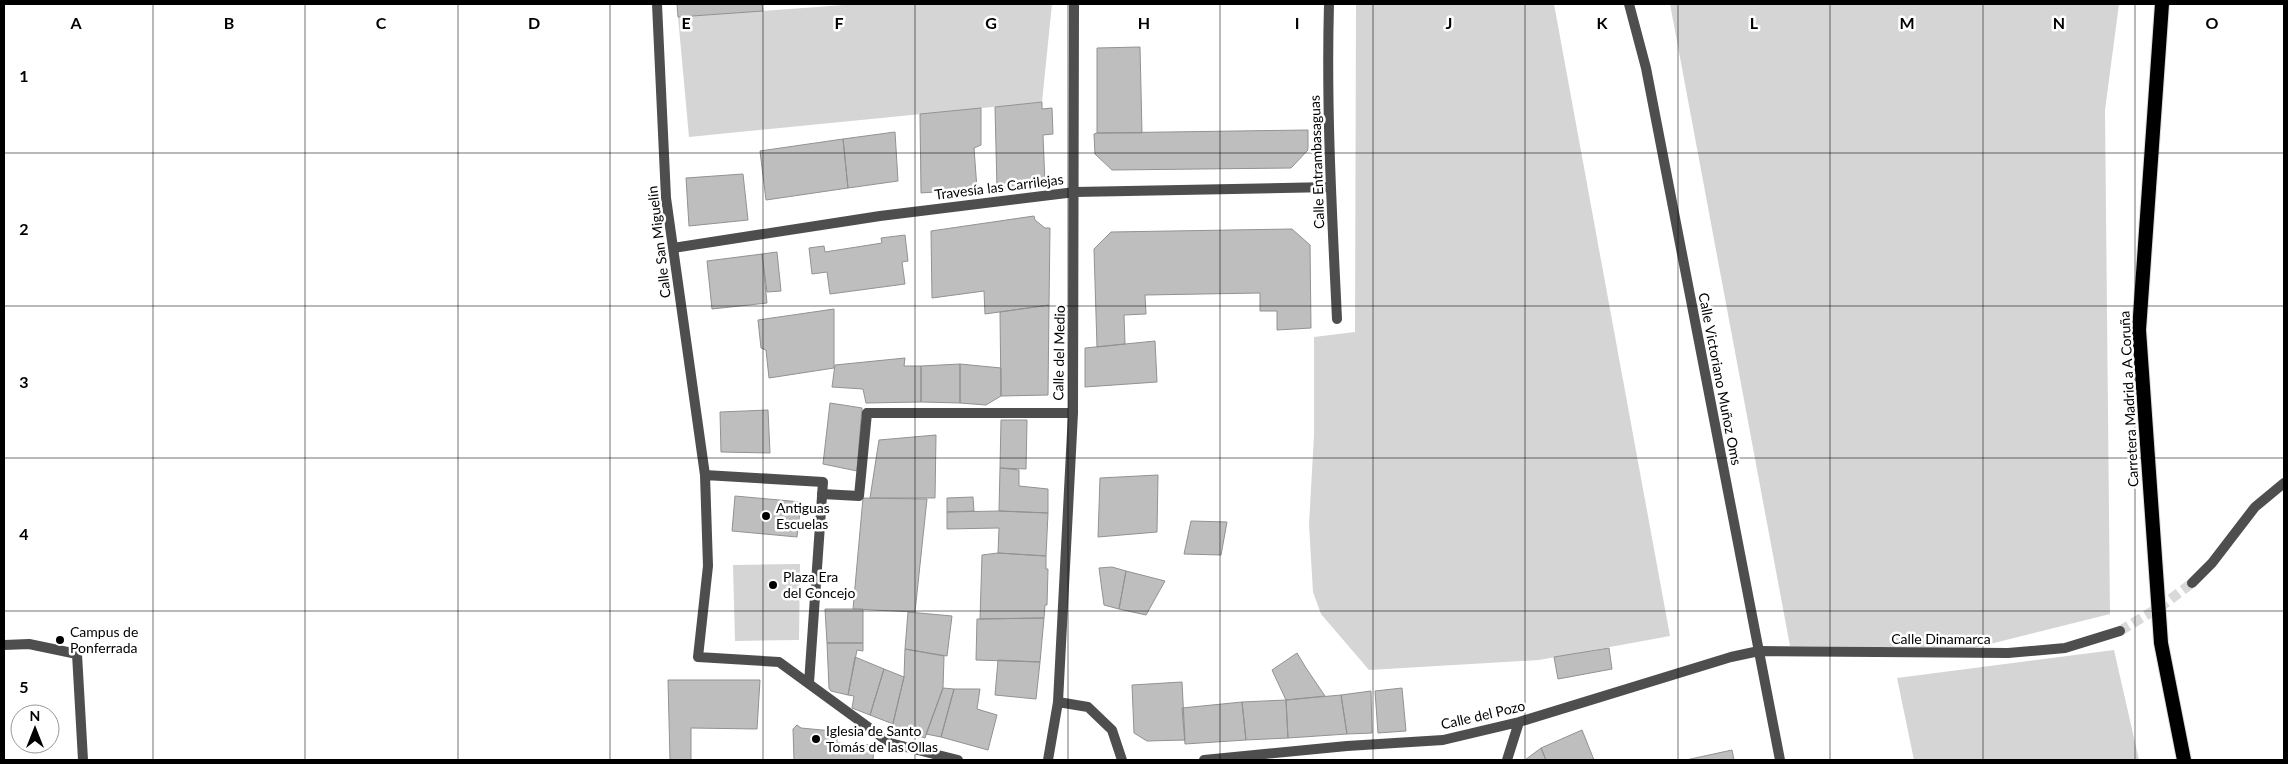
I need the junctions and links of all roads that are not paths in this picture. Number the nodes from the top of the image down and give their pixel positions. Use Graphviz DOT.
graph roads {
  1 [pos="657,4"];
  2 [pos="1074,4"];
  3 [pos="1329,4"];
  4 [pos="1629,4"];
  5 [pos="2162,4"];
  6 [pos="1331,187"];
  7 [pos="1075,192"];
  8 [pos="673,248"];
  9 [pos="1336,319"];
  10 [pos="1072,413"];
  11 [pos="705,475"];
  12 [pos="2284,483"];
  13 [pos="822,494"];
  14 [pos="2192,583"];
  15 [pos="2120,631"];
  16 [pos="4,645"];
  17 [pos="1759,652"];
  18 [pos="810,683"];
  19 [pos="1058,702"];
  20 [pos="1519,722"];
  21 [pos="83,760"];
  22 [pos="958,760"];
  23 [pos="1048,760"];
  24 [pos="1122,760"];
  25 [pos="1204,760"];
  26 [pos="1507,760"];
  27 [pos="1780,760"];
  28 [pos="2184,760"];
  1 -- 8 [label="street, Calle San Miguelín"];
  2 -- 7 [label="street, Calle del Medio"];
  3 -- 6 [label="street, Calle Entrambasaguas"];
  4 -- 17 [label="street, Calle Victoriano Muñoz Oms"];
  5 -- 28 [label="highway, Carretera Madrid a A Coruña"];
  6 -- 7 [label="street, Travesía las Carrilejas"];
  6 -- 9 [label="street, Calle Entrambasaguas"];
  7 -- 8 [label="street, Travesía las Carrilejas"];
  7 -- 10 [label="street, Calle del Medio"];
  8 -- 11 [label="street, Calle San Miguelín"];
  10 -- 13 [label="street"];
  10 -- 19 [label="street, Calle del Medio"];
  11 -- 13 [label="street"];
  11 -- 18 [label="street"];
  12 -- 14 [label="street"];
  13 -- 18 [label="street"];
  15 -- 17 [label="street, Calle Dinamarca"];
  16 -- 21 [label="street"];
  17 -- 20 [label="street, Calle del Pozo"];
  17 -- 27 [label="street, Calle Victoriano Muñoz Oms"];
  18 -- 22 [label="street"];
  19 -- 23 [label="street, Calle del Medio"];
  19 -- 24 [label="street"];
  20 -- 25 [label="street, Calle del Pozo"];
  20 -- 26 [label="street"];
}
